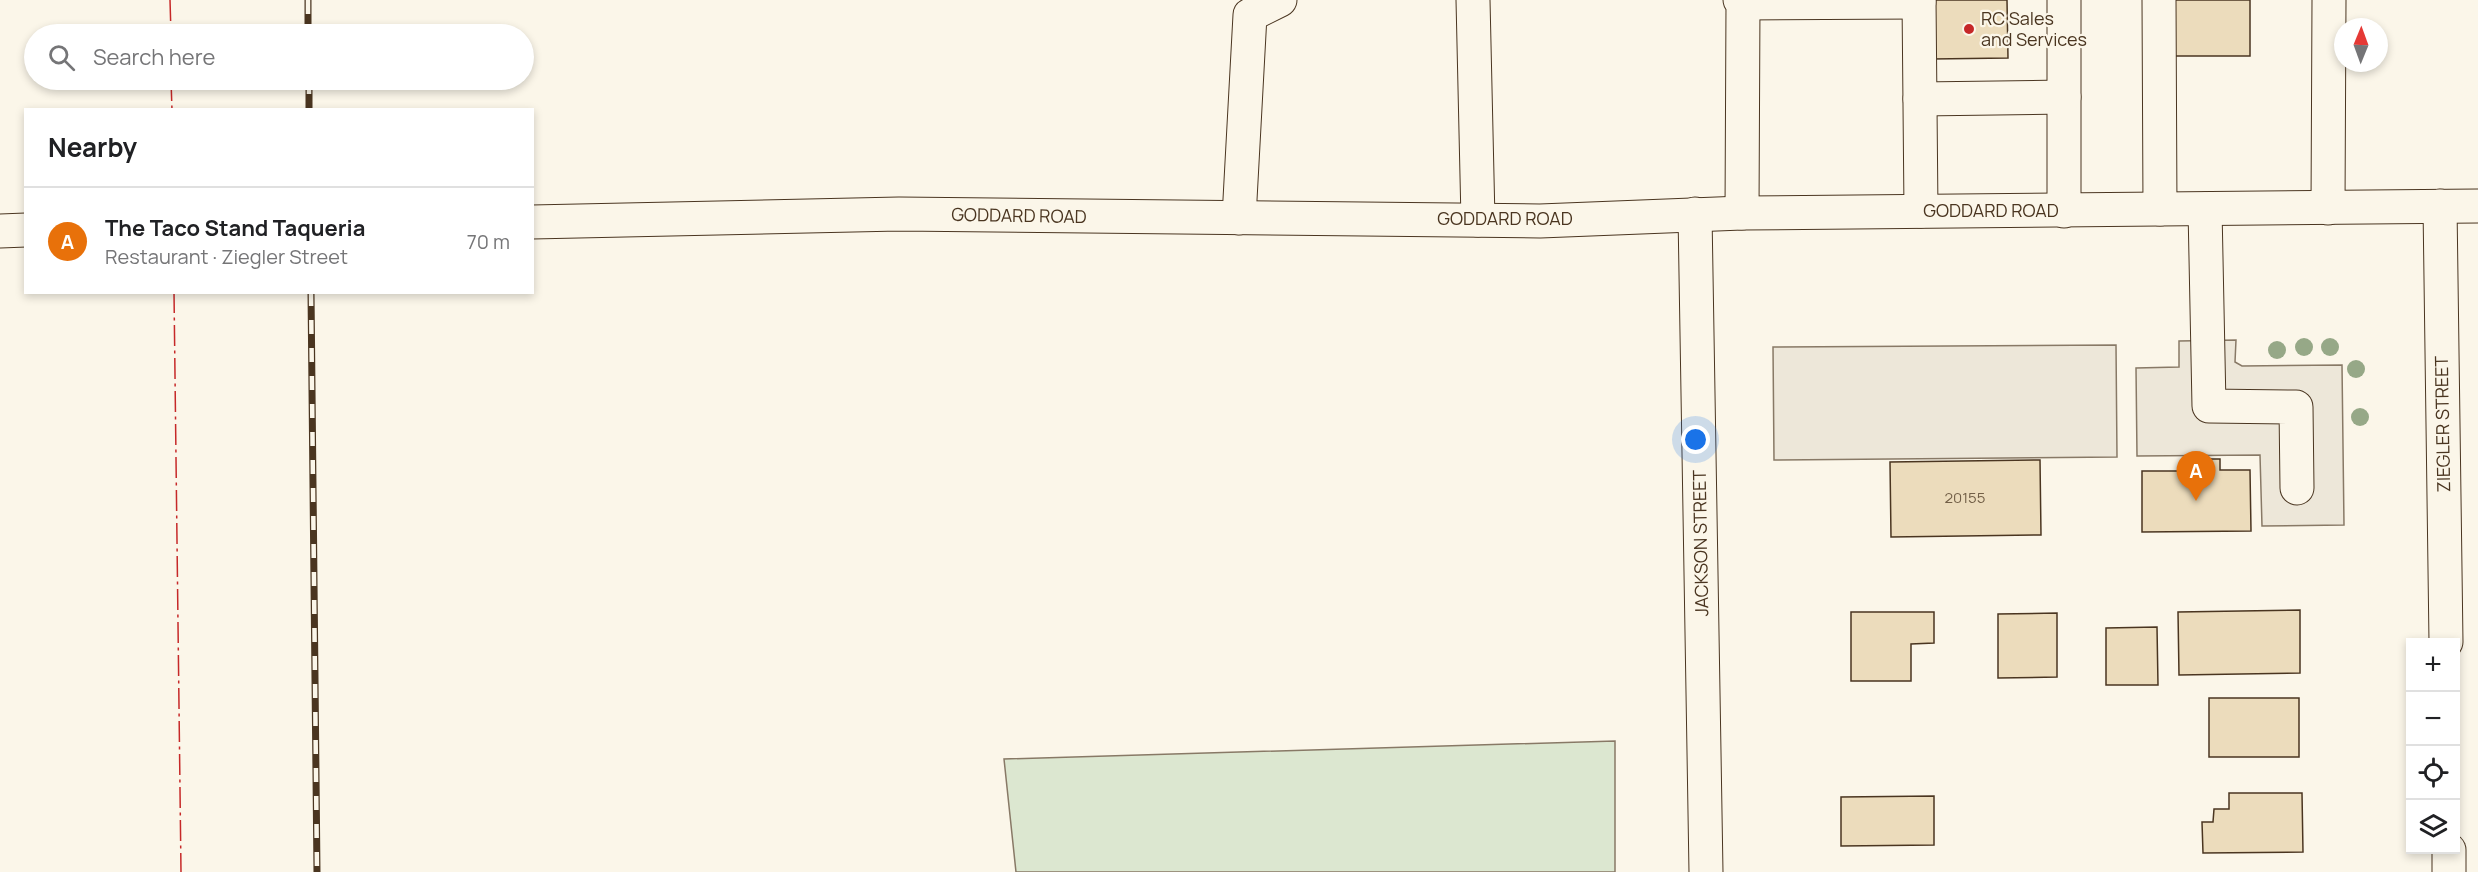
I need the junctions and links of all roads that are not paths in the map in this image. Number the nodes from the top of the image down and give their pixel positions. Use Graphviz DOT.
graph roads {
  1 [pos="1280,0"];
  2 [pos="1473,0"];
  3 [pos="2064,0"];
  4 [pos="2159,0"];
  5 [pos="2329,0"];
  6 [pos="1919,1"];
  7 [pos="1742,2"];
  8 [pos="2064,97"];
  9 [pos="1920,99"];
  10 [pos="2440,206"];
  11 [pos="2478,206"];
  12 [pos="2328,208"];
  13 [pos="2160,209"];
  14 [pos="2205,209"];
  15 [pos="1921,211"];
  16 [pos="2064,211"];
  17 [pos="1742,213"];
  18 [pos="1695,214"];
  19 [pos="1239,218"];
  20 [pos="1478,220"];
  21 [pos="534,222"];
  22 [pos="24,230"];
  23 [pos="0,231"];
  24 [pos="2297,488"];
  25 [pos="2446,638"];
  26 [pos="2449,854"];
  27 [pos="1706,872"];
  28 [pos="2449,872"];
  1 -- 19 [label="main road"];
  2 -- 20 [label="main road"];
  3 -- 8 [label="main road"];
  4 -- 13 [label="main road"];
  5 -- 12 [label="main road"];
  6 -- 7 [label="main road"];
  6 -- 9 [label="main road"];
  7 -- 17 [label="main road"];
  8 -- 9 [label="main road"];
  8 -- 16 [label="main road"];
  9 -- 15 [label="main road"];
  10 -- 11 [label="main road, GODDARD ROAD"];
  10 -- 12 [label="main road, GODDARD ROAD"];
  10 -- 25 [label="main road, ZIEGLER STREET"];
  12 -- 14 [label="main road, GODDARD ROAD"];
  13 -- 14 [label="main road, GODDARD ROAD"];
  13 -- 16 [label="main road, GODDARD ROAD"];
  14 -- 24 [label="main road"];
  15 -- 16 [label="main road, GODDARD ROAD"];
  15 -- 17 [label="main road, GODDARD ROAD"];
  17 -- 18 [label="main road, GODDARD ROAD"];
  18 -- 20 [label="main road, GODDARD ROAD"];
  18 -- 27 [label="main road, JACKSON STREET"];
  19 -- 20 [label="main road, GODDARD ROAD"];
  19 -- 21 [label="main road, GODDARD ROAD"];
  22 -- 23 [label="main road"];
  26 -- 28 [label="main road"];
}
